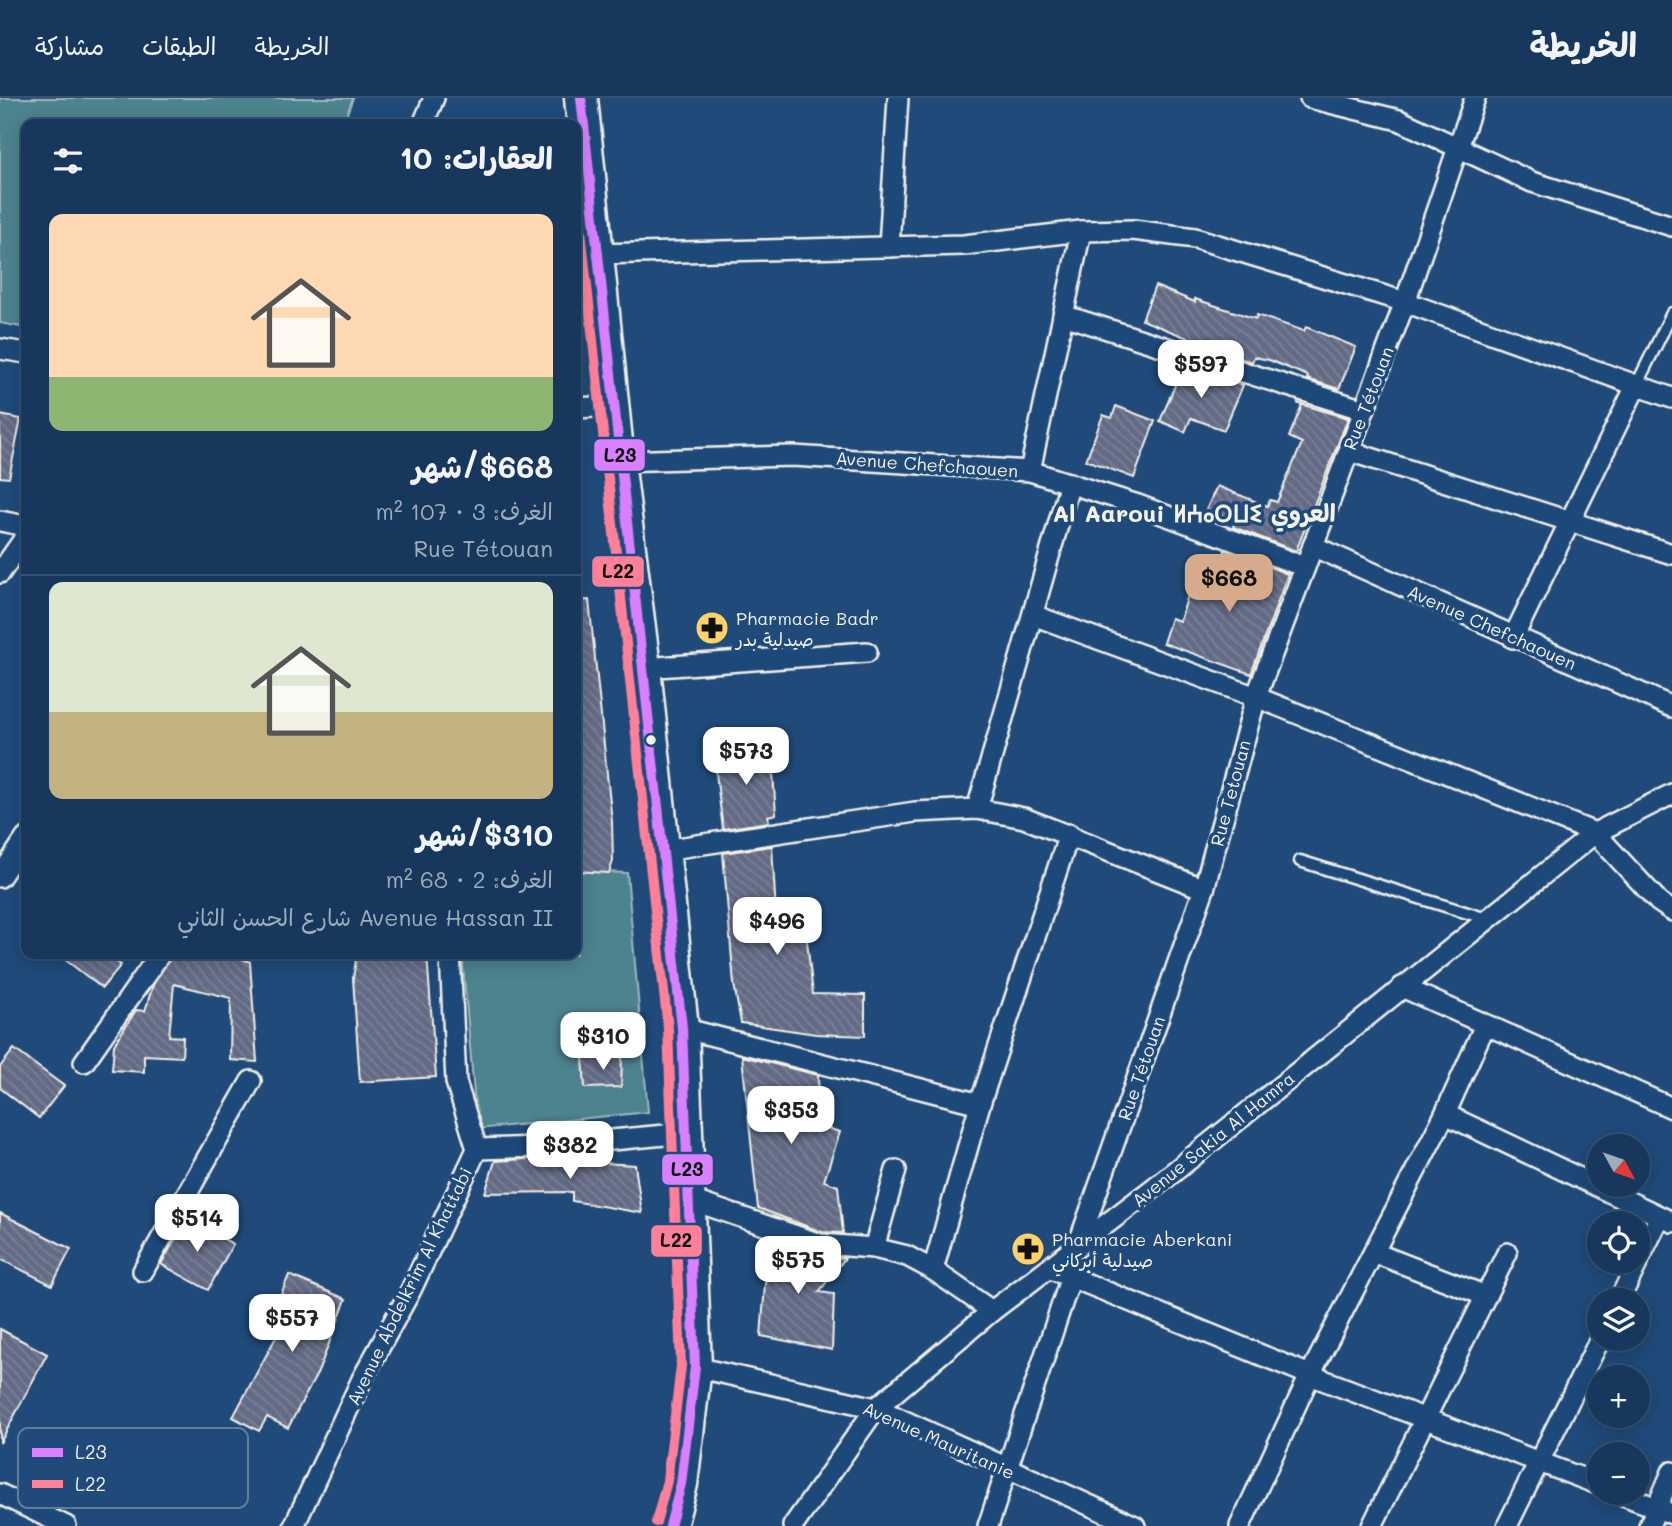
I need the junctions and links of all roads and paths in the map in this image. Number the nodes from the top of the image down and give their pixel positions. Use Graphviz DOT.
graph roads {
  1 [pos="434,98"];
  2 [pos="581,98"];
  3 [pos="898,98"];
  4 [pos="1475,98"];
  5 [pos="1318,99"];
  6 [pos="425,119"];
  7 [pos="1457,149"];
  8 [pos="1672,226"];
  9 [pos="1081,231"];
  10 [pos="889,247"];
  11 [pos="596,254"];
  12 [pos="1405,302"];
  13 [pos="1672,313"];
  14 [pos="1063,315"];
  15 [pos="0,349"];
  16 [pos="21,352"];
  17 [pos="1636,386"];
  18 [pos="1672,398"];
  19 [pos="612,406"];
  20 [pos="581,408"];
  21 [pos="1364,410"];
  22 [pos="1349,451"];
  23 [pos="618,461"];
  24 [pos="1030,471"];
  25 [pos="1070,483"];
  26 [pos="0,521"];
  27 [pos="1570,521"];
  28 [pos="21,525"];
  29 [pos="21,543"];
  30 [pos="1313,545"];
  31 [pos="1672,554"];
  32 [pos="1305,567"];
  33 [pos="0,573"];
  34 [pos="1033,615"];
  35 [pos="1513,638"];
  36 [pos="867,652"];
  37 [pos="644,668"];
  38 [pos="1256,697"];
  39 [pos="1672,707"];
  40 [pos="1672,794"];
  41 [pos="977,809"];
  42 [pos="1595,833"];
  43 [pos="1069,834"];
  44 [pos="21,846"];
  45 [pos="664,849"];
  46 [pos="1300,862"];
  47 [pos="0,877"];
  48 [pos="1204,889"];
  49 [pos="1672,911"];
  50 [pos="1488,919"];
  51 [pos="156,959"];
  52 [pos="450,959"];
  53 [pos="1402,987"];
  54 [pos="1485,1025"];
  55 [pos="682,1028"];
  56 [pos="84,1062"];
  57 [pos="251,1081"];
  58 [pos="980,1104"];
  59 [pos="1672,1108"];
  60 [pos="1445,1114"];
  61 [pos="686,1133"];
  62 [pos="477,1149"];
  63 [pos="896,1170"];
  64 [pos="688,1199"];
  65 [pos="1666,1219"];
  66 [pos="1650,1243"];
  67 [pos="874,1248"];
  68 [pos="1077,1248"];
  69 [pos="1375,1253"];
  70 [pos="1507,1253"];
  71 [pos="1051,1269"];
  72 [pos="933,1270"];
  73 [pos="143,1271"];
  74 [pos="1071,1277"];
  75 [pos="1486,1296"];
  76 [pos="992,1311"];
  77 [pos="1594,1351"];
  78 [pos="695,1367"];
  79 [pos="1310,1374"];
  80 [pos="876,1408"];
  81 [pos="1425,1416"];
  82 [pos="1539,1461"];
  83 [pos="1006,1470"];
  84 [pos="1672,1472"];
  85 [pos="1587,1480"];
  86 [pos="0,1494"];
  87 [pos="18,1503"];
  88 [pos="1639,1505"];
  89 [pos="29,1508"];
  90 [pos="1659,1516"];
  91 [pos="66,1526"];
  92 [pos="294,1526"];
  93 [pos="670,1526"];
  94 [pos="793,1526"];
  95 [pos="989,1526"];
  96 [pos="1135,1526"];
  97 [pos="1240,1526"];
  98 [pos="1372,1526"];
  99 [pos="1507,1526"];
  1 -- 6 [label="street"];
  2 -- 11 [label="main road"];
  3 -- 10 [label="street"];
  4 -- 7 [label="street, Rue Tétouan"];
  5 -- 7 [label="street"];
  7 -- 8 [label="street"];
  7 -- 12 [label="street, Rue Tétouan"];
  9 -- 10 [label="street"];
  9 -- 12 [label="street"];
  9 -- 14 [label="street"];
  10 -- 11 [label="street"];
  11 -- 19 [label="main road"];
  12 -- 17 [label="street"];
  12 -- 21 [label="street, Rue Tétouan"];
  13 -- 17 [label="lane"];
  14 -- 21 [label="street"];
  14 -- 24 [label="street"];
  15 -- 16 [label="street"];
  17 -- 18 [label="street"];
  17 -- 27 [label="street"];
  19 -- 20 [label="street"];
  19 -- 23 [label="main road"];
  21 -- 22 [label="street, Rue Tétouan"];
  22 -- 27 [label="street"];
  22 -- 30 [label="street, Rue Tétouan"];
  23 -- 24 [label="street, Avenue Chefchaouen"];
  23 -- 37 [label="main road"];
  24 -- 25 [label="street, Avenue Chefchaouen"];
  25 -- 32 [label="street, Avenue Chefchaouen"];
  25 -- 34 [label="street"];
  26 -- 28 [label="street"];
  27 -- 31 [label="street"];
  27 -- 35 [label="street"];
  29 -- 33 [label="street"];
  30 -- 32 [label="street, Rue Tétouan"];
  30 -- 35 [label="street, Avenue Chefchaouen"];
  32 -- 38 [label="street, Rue Tétouan"];
  34 -- 38 [label="street"];
  34 -- 41 [label="street"];
  35 -- 39 [label="street, Avenue Chefchaouen"];
  36 -- 37 [label="street"];
  37 -- 45 [label="main road"];
  38 -- 42 [label="street"];
  38 -- 48 [label="street, Rue Tetouan"];
  40 -- 42 [label="street, Avenue Sakia Al Hamra"];
  41 -- 43 [label="street"];
  41 -- 45 [label="street"];
  42 -- 49 [label="street"];
  42 -- 50 [label="street, Avenue Sakia Al Hamra"];
  43 -- 48 [label="street"];
  43 -- 58 [label="street"];
  44 -- 47 [label="street"];
  45 -- 55 [label="main road"];
  46 -- 50 [label="lane"];
  48 -- 68 [label="street, Rue Tétouan"];
  50 -- 53 [label="street, Avenue Sakia Al Hamra"];
  51 -- 56 [label="street"];
  52 -- 62 [label="street, Avenue Abdelkrim Al Khattabi"];
  53 -- 54 [label="street"];
  53 -- 68 [label="street, Avenue Sakia Al Hamra"];
  54 -- 59 [label="street"];
  54 -- 60 [label="street"];
  55 -- 58 [label="street"];
  55 -- 61 [label="main road"];
  57 -- 73 [label="street"];
  58 -- 72 [label="street"];
  60 -- 65 [label="street"];
  60 -- 69 [label="street"];
  61 -- 62 [label="street"];
  61 -- 64 [label="main road"];
  62 -- 92 [label="street, Avenue Abdelkrim Al Khattabi"];
  63 -- 67 [label="street"];
  64 -- 67 [label="street"];
  64 -- 78 [label="main road"];
  65 -- 66 [label="street"];
  67 -- 72 [label="street"];
  68 -- 71 [label="street, Avenue Sakia Al Hamra"];
  69 -- 75 [label="street"];
  69 -- 79 [label="street"];
  70 -- 75 [label="street"];
  71 -- 74 [label="street"];
  71 -- 76 [label="street, Avenue Sakia Al Hamra"];
  72 -- 76 [label="street"];
  74 -- 79 [label="street"];
  74 -- 83 [label="street"];
  75 -- 81 [label="street"];
  76 -- 80 [label="street, Avenue Sakia Al Hamra"];
  77 -- 82 [label="street"];
  78 -- 80 [label="street, Avenue Mauritanie"];
  78 -- 93 [label="main road"];
  79 -- 81 [label="street"];
  79 -- 97 [label="street"];
  80 -- 83 [label="street, Avenue Mauritanie"];
  80 -- 94 [label="street, Avenue Sakia Al Hamra"];
  81 -- 82 [label="street"];
  81 -- 98 [label="street"];
  82 -- 85 [label="street"];
  82 -- 99 [label="street"];
  83 -- 95 [label="street"];
  83 -- 96 [label="street, Avenue Mauritanie"];
  84 -- 90 [label="street"];
  86 -- 87 [label="street"];
  88 -- 90 [label="street"];
  89 -- 91 [label="street"];
}
